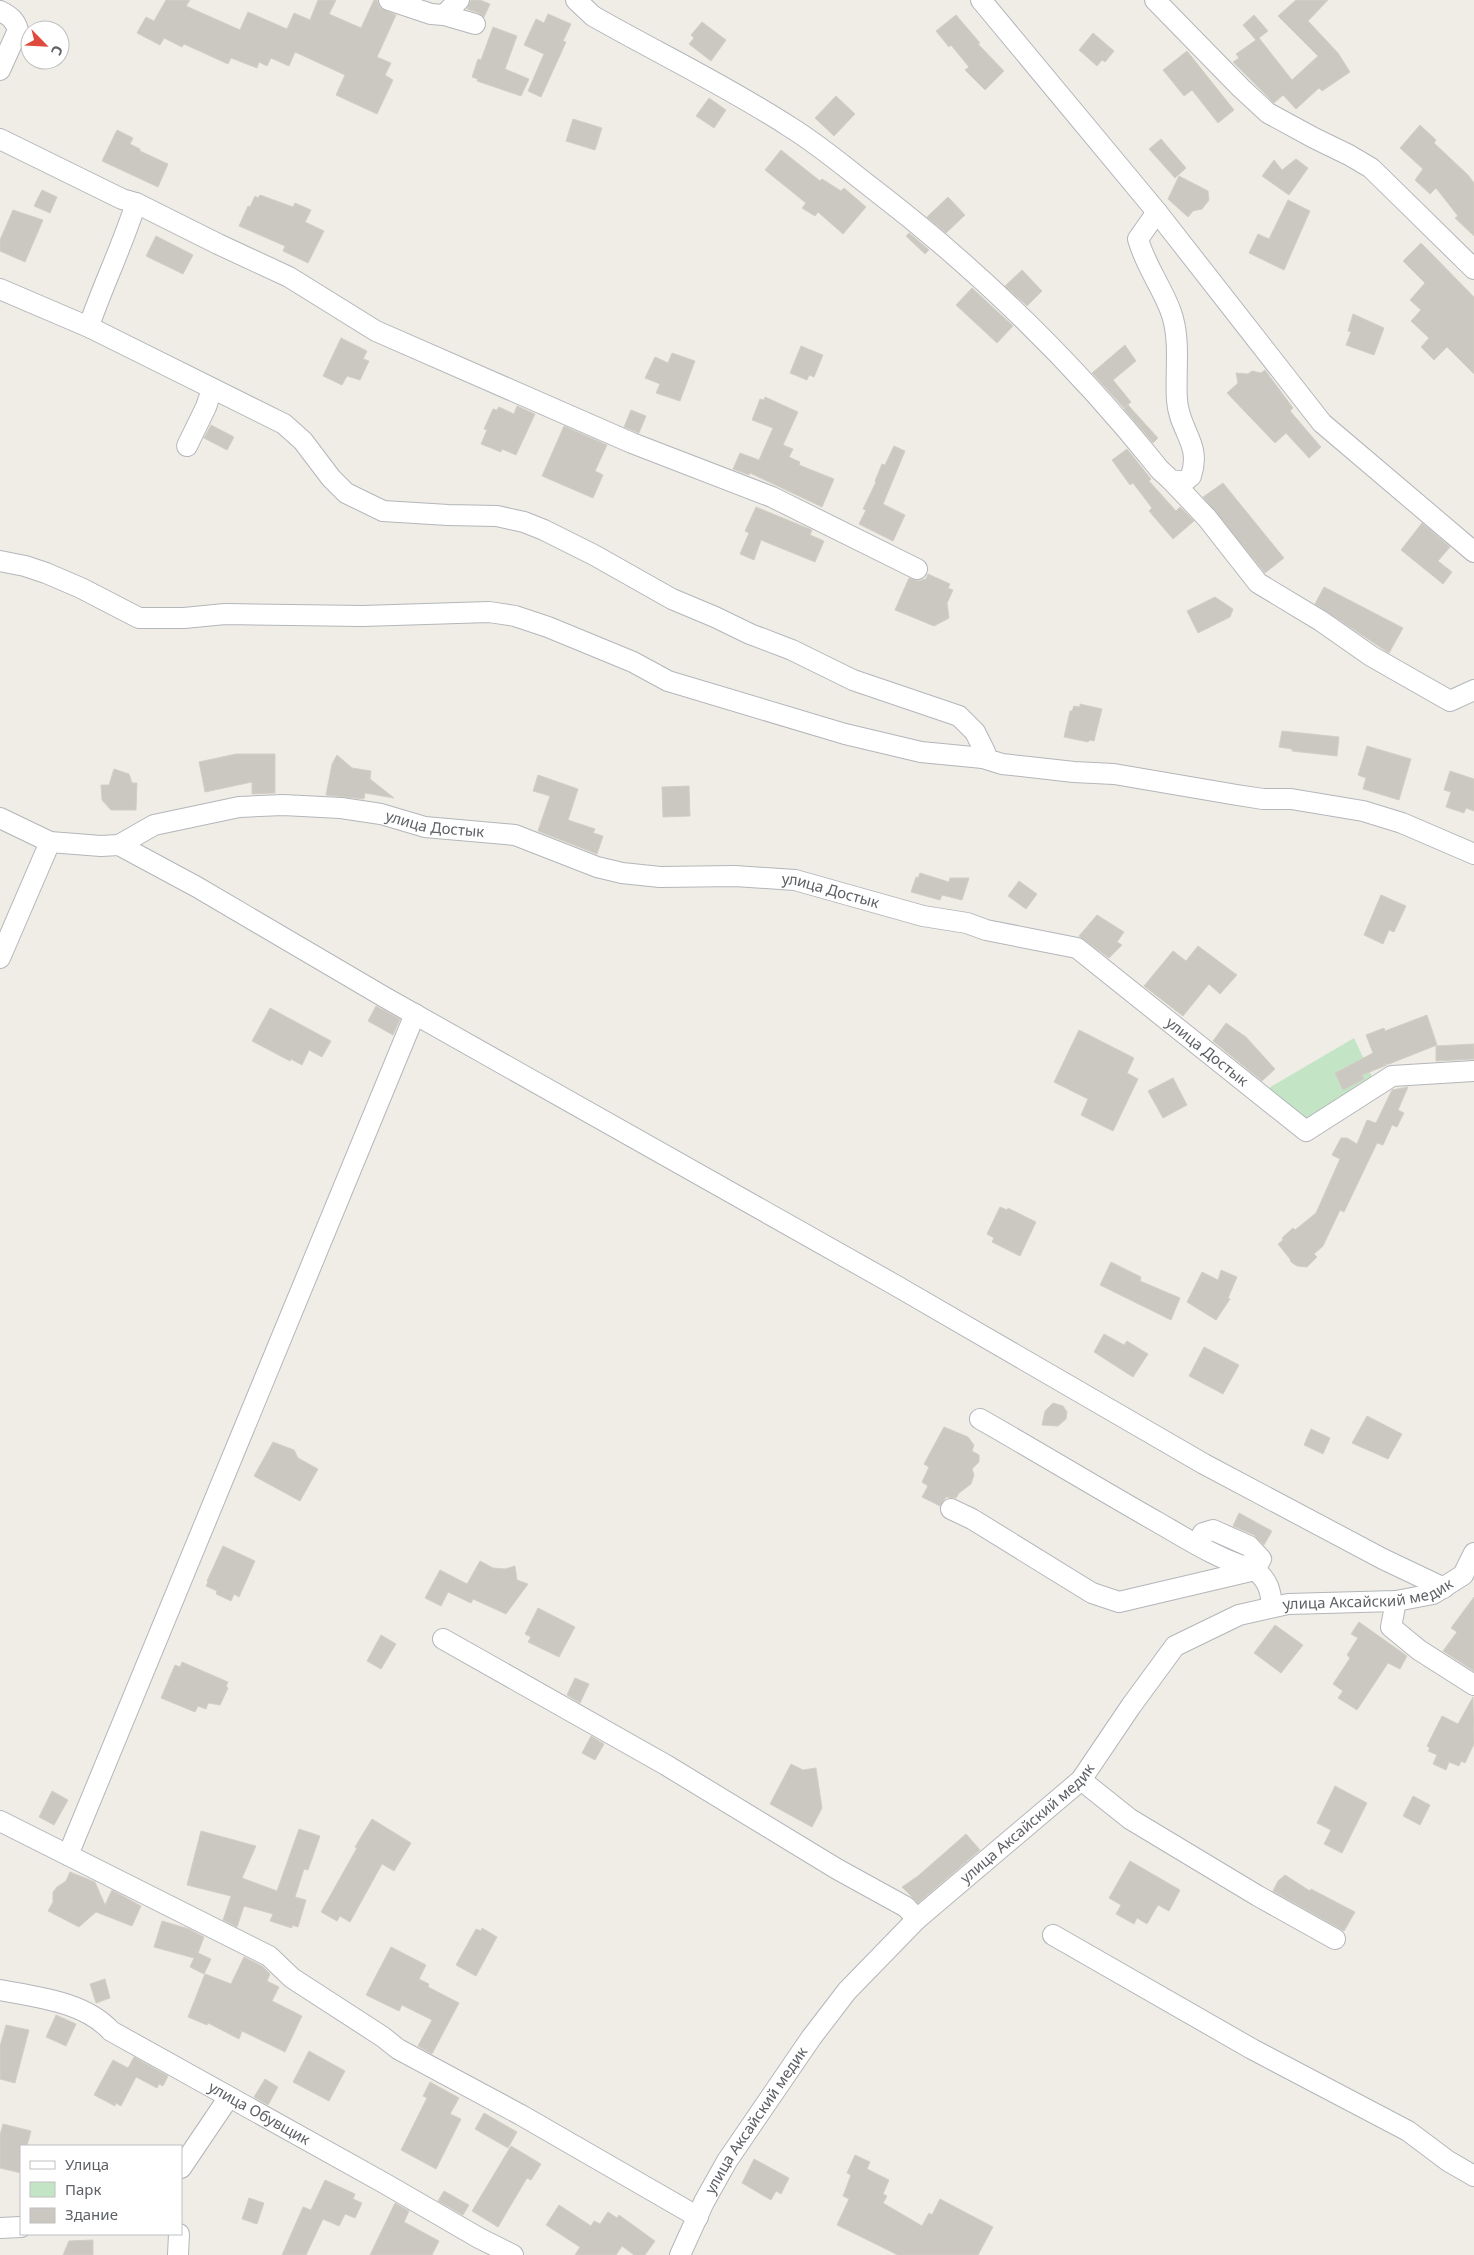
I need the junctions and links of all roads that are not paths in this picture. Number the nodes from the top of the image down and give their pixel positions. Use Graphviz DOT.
graph roads {
  1 [pos="389,0"];
  2 [pos="459,0"];
  3 [pos="576,0"];
  4 [pos="982,0"];
  5 [pos="1155,0"];
  6 [pos="0,11"];
  7 [pos="444,15"];
  8 [pos="475,24"];
  9 [pos="0,70"];
  10 [pos="0,140"];
  11 [pos="136,203"];
  12 [pos="1157,212"];
  13 [pos="1474,269"];
  14 [pos="0,288"];
  15 [pos="91,328"];
  16 [pos="212,389"];
  17 [pos="187,446"];
  18 [pos="1193,470"];
  19 [pos="1171,480"];
  20 [pos="1197,506"];
  21 [pos="1474,552"];
  22 [pos="0,561"];
  23 [pos="916,569"];
  24 [pos="1474,690"];
  25 [pos="983,758"];
  26 [pos="0,818"];
  27 [pos="50,842"];
  28 [pos="118,845"];
  29 [pos="1474,854"];
  30 [pos="0,958"];
  31 [pos="415,1014"];
  32 [pos="1474,1071"];
  33 [pos="980,1419"];
  34 [pos="951,1509"];
  35 [pos="1474,1553"];
  36 [pos="1255,1570"];
  37 [pos="1444,1588"];
  38 [pos="1396,1601"];
  39 [pos="1272,1607"];
  40 [pos="443,1638"];
  41 [pos="1474,1685"];
  42 [pos="1081,1780"];
  43 [pos="0,1822"];
  44 [pos="68,1855"];
  45 [pos="917,1919"];
  46 [pos="1053,1935"];
  47 [pos="1335,1939"];
  48 [pos="0,1990"];
  49 [pos="229,2098"];
  50 [pos="182,2167"];
  51 [pos="1474,2176"];
  52 [pos="698,2217"];
  53 [pos="20,2227"];
  54 [pos="0,2228"];
  55 [pos="179,2235"];
  56 [pos="178,2255"];
  57 [pos="513,2255"];
  58 [pos="680,2255"];
  1 -- 7 [label="street"];
  2 -- 7 [label="street"];
  3 -- 19 [label="street"];
  4 -- 12 [label="street"];
  5 -- 13 [label="street"];
  6 -- 9 [label="street"];
  7 -- 8 [label="street"];
  10 -- 11 [label="street"];
  11 -- 15 [label="street"];
  11 -- 23 [label="street"];
  12 -- 18 [label="street"];
  12 -- 21 [label="street"];
  14 -- 15 [label="street"];
  15 -- 16 [label="street"];
  16 -- 17 [label="street"];
  16 -- 25 [label="street"];
  18 -- 19 [label="street"];
  18 -- 20 [label="street"];
  19 -- 20 [label="street"];
  20 -- 24 [label="street"];
  22 -- 25 [label="street"];
  25 -- 29 [label="street"];
  26 -- 27 [label="street"];
  27 -- 28 [label="street"];
  27 -- 30 [label="street"];
  28 -- 31 [label="street"];
  28 -- 32 [label="street, улица Достык"];
  31 -- 37 [label="street"];
  31 -- 44 [label="street"];
  33 -- 36 [label="street"];
  34 -- 36 [label="street"];
  35 -- 37 [label="street, улица Аксайский медик"];
  36 -- 39 [label="street"];
  37 -- 38 [label="street, улица Аксайский медик"];
  38 -- 39 [label="street, улица Аксайский медик"];
  38 -- 41 [label="street"];
  39 -- 42 [label="street, улица Аксайский медик"];
  40 -- 45 [label="street"];
  42 -- 45 [label="street, улица Аксайский медик"];
  42 -- 47 [label="street"];
  43 -- 44 [label="street"];
  44 -- 52 [label="street"];
  45 -- 52 [label="street, улица Аксайский медик"];
  46 -- 51 [label="street"];
  48 -- 49 [label="street, улица Обувщик"];
  49 -- 50 [label="street"];
  49 -- 57 [label="street, улица Обувщик"];
  52 -- 58 [label="street, улица Аксайский медик"];
  53 -- 54 [label="street"];
  55 -- 56 [label="street"];
}
